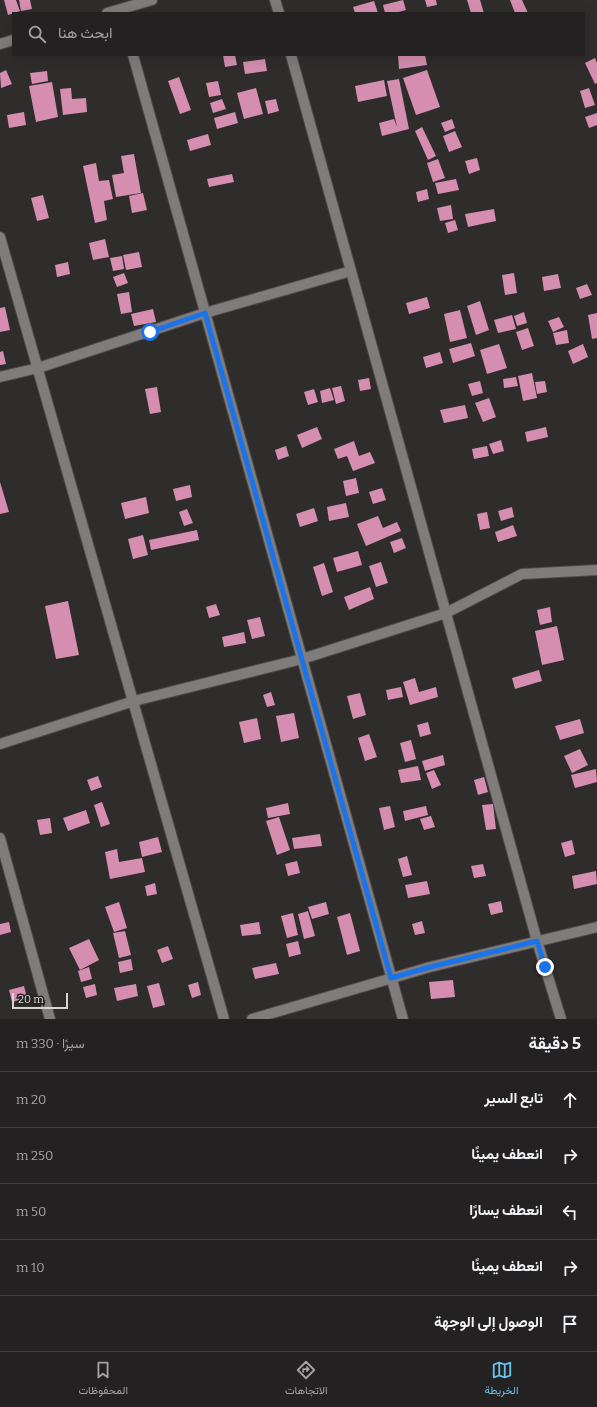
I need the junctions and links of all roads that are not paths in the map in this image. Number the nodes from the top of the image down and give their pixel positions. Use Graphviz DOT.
graph roads {
  1 [pos="152,0"];
  2 [pos="275,0"];
  3 [pos="120,7"];
  4 [pos="109,12"];
  5 [pos="279,12"];
  6 [pos="12,40"];
  7 [pos="0,44"];
  8 [pos="133,56"];
  9 [pos="291,56"];
  10 [pos="0,237"];
  11 [pos="351,271"];
  12 [pos="205,313"];
  13 [pos="38,368"];
  14 [pos="0,377"];
  15 [pos="597,570"];
  16 [pos="446,613"];
  17 [pos="302,659"];
  18 [pos="134,701"];
  19 [pos="0,744"];
  20 [pos="0,838"];
  21 [pos="597,927"];
  22 [pos="537,941"];
  23 [pos="391,978"];
  24 [pos="50,1019"];
  25 [pos="224,1019"];
  26 [pos="252,1019"];
  27 [pos="403,1019"];
  28 [pos="562,1019"];
  1 -- 3 [label="street"];
  2 -- 5 [label="street"];
  3 -- 4 [label="street"];
  6 -- 7 [label="street"];
  8 -- 12 [label="street"];
  9 -- 11 [label="street"];
  10 -- 13 [label="street"];
  11 -- 12 [label="street"];
  11 -- 16 [label="street"];
  12 -- 13 [label="street"];
  12 -- 17 [label="street"];
  13 -- 14 [label="street"];
  13 -- 18 [label="street"];
  15 -- 16 [label="street"];
  16 -- 17 [label="street"];
  16 -- 22 [label="street"];
  17 -- 18 [label="street"];
  17 -- 23 [label="street"];
  18 -- 19 [label="street"];
  18 -- 25 [label="street"];
  20 -- 24 [label="street"];
  21 -- 22 [label="street"];
  22 -- 23 [label="street"];
  22 -- 28 [label="street"];
  23 -- 26 [label="street"];
  23 -- 27 [label="street"];
}
